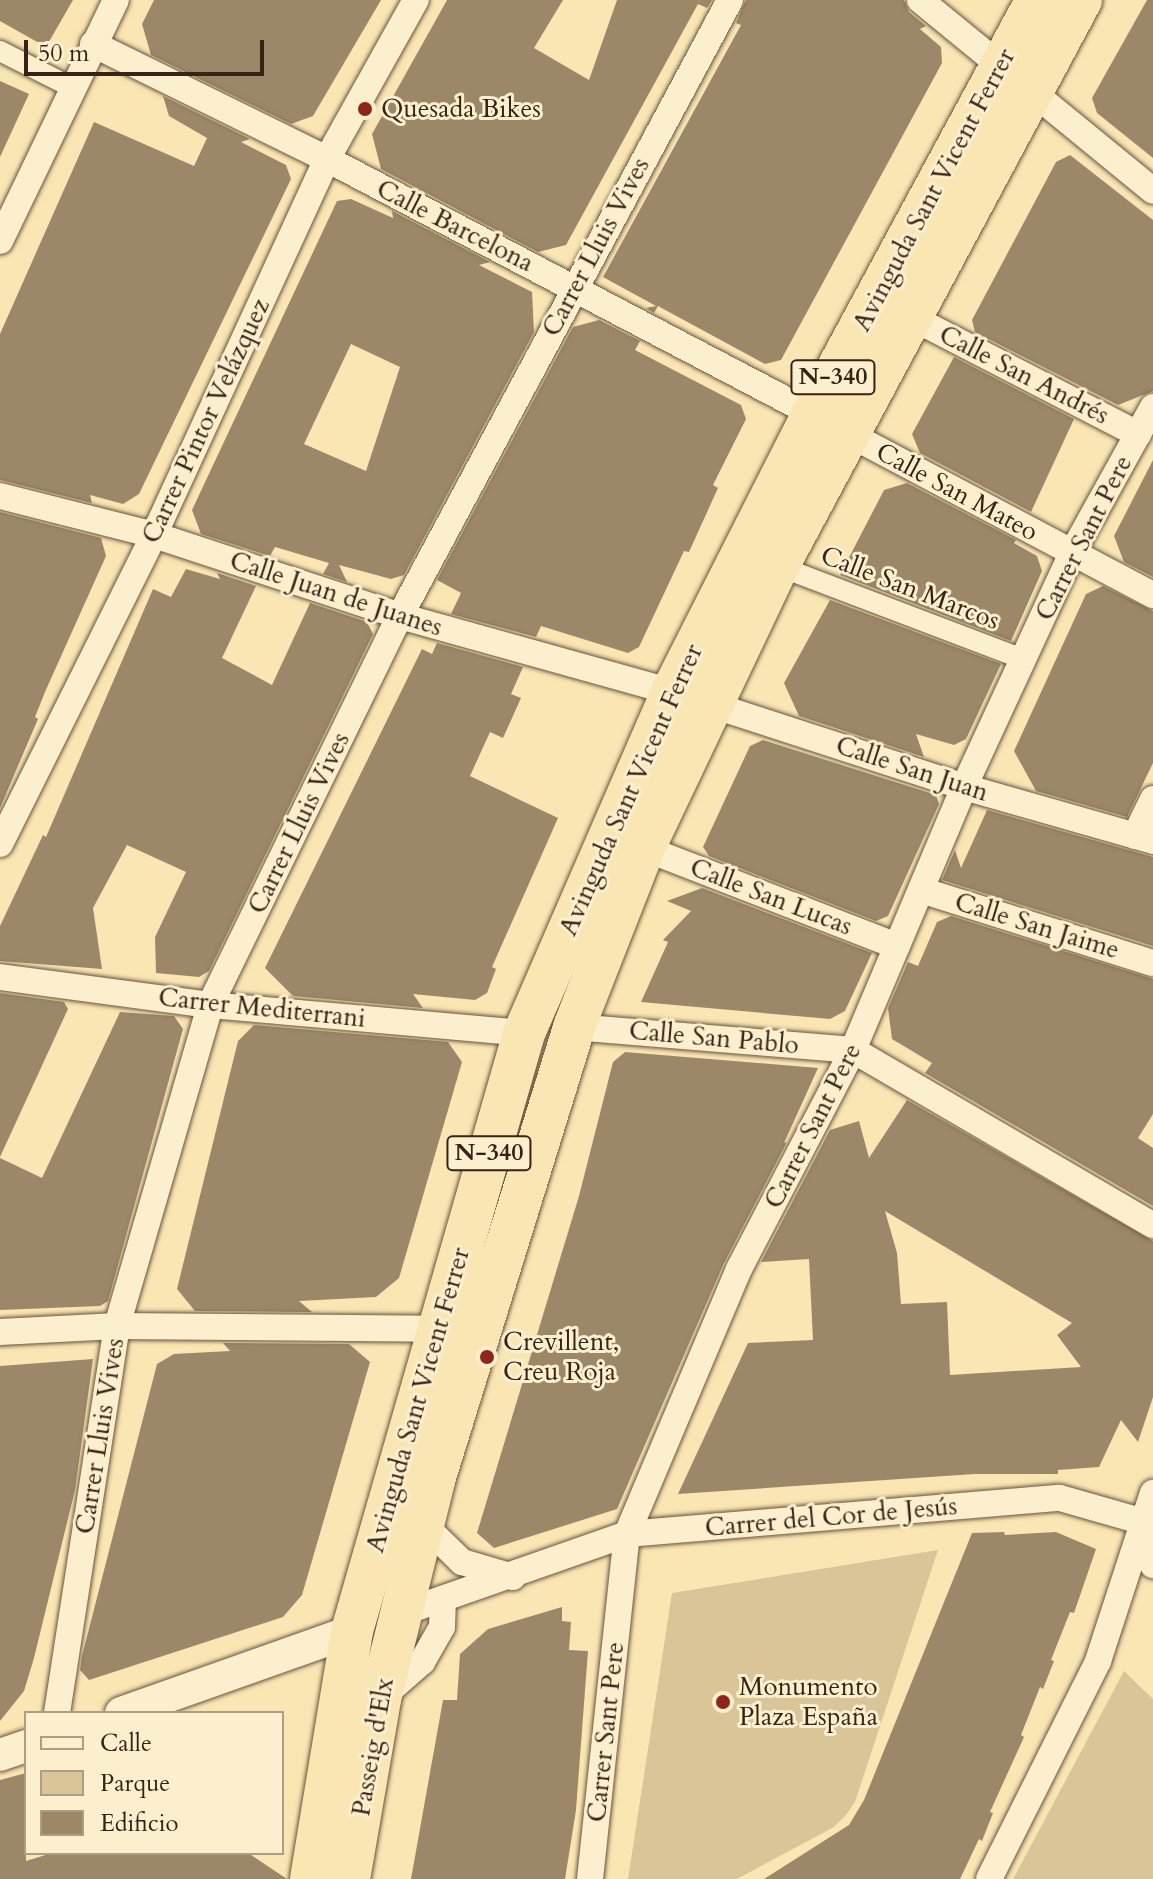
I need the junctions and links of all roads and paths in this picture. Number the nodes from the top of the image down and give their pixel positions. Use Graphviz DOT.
graph roads {
  1 [pos="116,0"];
  2 [pos="416,0"];
  3 [pos="730,0"];
  4 [pos="920,0"];
  5 [pos="1037,0"];
  6 [pos="1081,0"];
  7 [pos="93,44"];
  8 [pos="0,51"];
  9 [pos="1016,80"];
  10 [pos="73,88"];
  11 [pos="327,159"];
  12 [pos="1153,191"];
  13 [pos="2,230"];
  14 [pos="574,287"];
  15 [pos="909,316"];
  16 [pos="1153,407"];
  17 [pos="830,424"];
  18 [pos="1138,434"];
  19 [pos="0,496"];
  20 [pos="154,535"];
  21 [pos="1072,553"];
  22 [pos="778,566"];
  23 [pos="1153,595"];
  24 [pos="400,616"];
  25 [pos="1023,659"];
  26 [pos="672,692"];
  27 [pos="712,705"];
  28 [pos="964,787"];
  29 [pos="1153,799"];
  30 [pos="1144,839"];
  31 [pos="0,844"];
  32 [pos="644,848"];
  33 [pos="921,890"];
  34 [pos="897,946"];
  35 [pos="1153,963"];
  36 [pos="0,977"];
  37 [pos="210,1005"];
  38 [pos="574,1027"];
  39 [pos="524,1033"];
  40 [pos="853,1050"];
  41 [pos="1153,1225"];
  42 [pos="117,1326"];
  43 [pos="438,1329"];
  44 [pos="0,1332"];
  45 [pos="1153,1493"];
  46 [pos="1149,1520"];
  47 [pos="422,1523"];
  48 [pos="627,1534"];
  49 [pos="1153,1565"];
  50 [pos="513,1577"];
  51 [pos="443,1599"];
  52 [pos="399,1615"];
  53 [pos="352,1631"];
  54 [pos="380,1699"];
  55 [pos="57,1711"];
  56 [pos="127,1711"];
  57 [pos="24,1747"];
  58 [pos="0,1755"];
  59 [pos="311,1879"];
  60 [pos="349,1879"];
  61 [pos="590,1879"];
  62 [pos="989,1879"];
  1 -- 7 [label="street"];
  2 -- 11 [label="street, Carrer Pintor Velázquez"];
  3 -- 14 [label="street, Carrer Lluis Vives"];
  4 -- 9 [label="street"];
  5 -- 9 [label="highway, Avinguda Sant Vicent Ferrer / N-340"];
  6 -- 9 [label="highway, Avinguda Sant Vicent Ferrer / N-340"];
  7 -- 10 [label="street"];
  7 -- 11 [label="street, Calle Barcelona"];
  8 -- 10 [label="street"];
  9 -- 12 [label="street"];
  9 -- 15 [label="highway, Avinguda Sant Vicent Ferrer / N-340"];
  9 -- 17 [label="highway, Avinguda Sant Vicent Ferrer / N-340"];
  10 -- 13 [label="street"];
  11 -- 14 [label="street, Calle Barcelona"];
  11 -- 20 [label="street, Carrer Pintor Velázquez"];
  14 -- 17 [label="street, Calle Barcelona"];
  14 -- 24 [label="street, Carrer Lluis Vives"];
  15 -- 17 [label="highway, Avinguda Sant Vicent Ferrer / N-340"];
  15 -- 18 [label="street, Calle San Andrés"];
  16 -- 18 [label="street, Carrer Sant Pere"];
  17 -- 21 [label="street, Calle San Mateo"];
  17 -- 22 [label="highway, Avinguda Sant Vicent Ferrer / N-340"];
  17 -- 26 [label="highway, Avinguda Sant Vicent Ferrer / N-340"];
  18 -- 21 [label="street, Carrer Sant Pere"];
  19 -- 20 [label="street, Calle Juan de Juanes"];
  20 -- 24 [label="street, Calle Juan de Juanes"];
  20 -- 31 [label="street, Carrer Pintor Velázquez"];
  21 -- 23 [label="street, Calle San Mateo"];
  21 -- 25 [label="street, Carrer Sant Pere"];
  22 -- 25 [label="street, Calle San Marcos"];
  22 -- 27 [label="highway, Avinguda Sant Vicent Ferrer / N-340"];
  24 -- 26 [label="street, Calle Juan de Juanes"];
  24 -- 37 [label="street, Carrer Lluis Vives"];
  25 -- 28 [label="street, Carrer Sant Pere"];
  26 -- 27 [label="street, Calle San Juan"];
  26 -- 39 [label="highway, Avinguda Sant Vicent Ferrer / N-340"];
  27 -- 28 [label="street, Calle San Juan"];
  27 -- 32 [label="highway, Avinguda Sant Vicent Ferrer / N-340"];
  28 -- 30 [label="street, Calle San Juan"];
  28 -- 33 [label="street, Carrer Sant Pere"];
  29 -- 30 [label="street"];
  32 -- 34 [label="street, Calle San Lucas"];
  32 -- 38 [label="highway, Avinguda Sant Vicent Ferrer / N-340"];
  33 -- 34 [label="street, Carrer Sant Pere"];
  33 -- 35 [label="street, Calle San Jaime"];
  34 -- 40 [label="street, Carrer Sant Pere"];
  36 -- 37 [label="street, Carrer Mediterrani"];
  37 -- 39 [label="street, Carrer Mediterrani"];
  37 -- 42 [label="street, Carrer Lluis Vives"];
  38 -- 40 [label="street, Calle San Pablo"];
  38 -- 47 [label="highway, Avinguda Sant Vicent Ferrer / N-340"];
  39 -- 43 [label="highway, Avinguda Sant Vicent Ferrer / N-340"];
  40 -- 41 [label="street"];
  40 -- 48 [label="street, Carrer Sant Pere"];
  42 -- 43 [label="street"];
  42 -- 44 [label="street"];
  42 -- 55 [label="street, Carrer Lluis Vives"];
  43 -- 53 [label="highway, Avinguda Sant Vicent Ferrer / N-340"];
  45 -- 46 [label="street"];
  46 -- 48 [label="street, Carrer del Cor de Jesús"];
  46 -- 49 [label="street"];
  46 -- 62 [label="street"];
  47 -- 50 [label="street"];
  47 -- 52 [label="highway, Avinguda Sant Vicent Ferrer / N-340"];
  48 -- 50 [label="street, Carrer del Cor de Jesús"];
  48 -- 61 [label="street, Carrer Sant Pere"];
  50 -- 51 [label="street, Carrer del Cor de Jesús"];
  51 -- 52 [label="street, Carrer del Cor de Jesús"];
  51 -- 54 [label="street"];
  52 -- 53 [label="street, Carrer del Cor de Jesús"];
  52 -- 54 [label="highway, Passeig d'Elx / N-340"];
  53 -- 56 [label="street"];
  53 -- 59 [label="highway, Passeig d'Elx / N-340"];
  54 -- 60 [label="highway, Passeig d'Elx / N-340"];
  57 -- 58 [label="street"];
}
